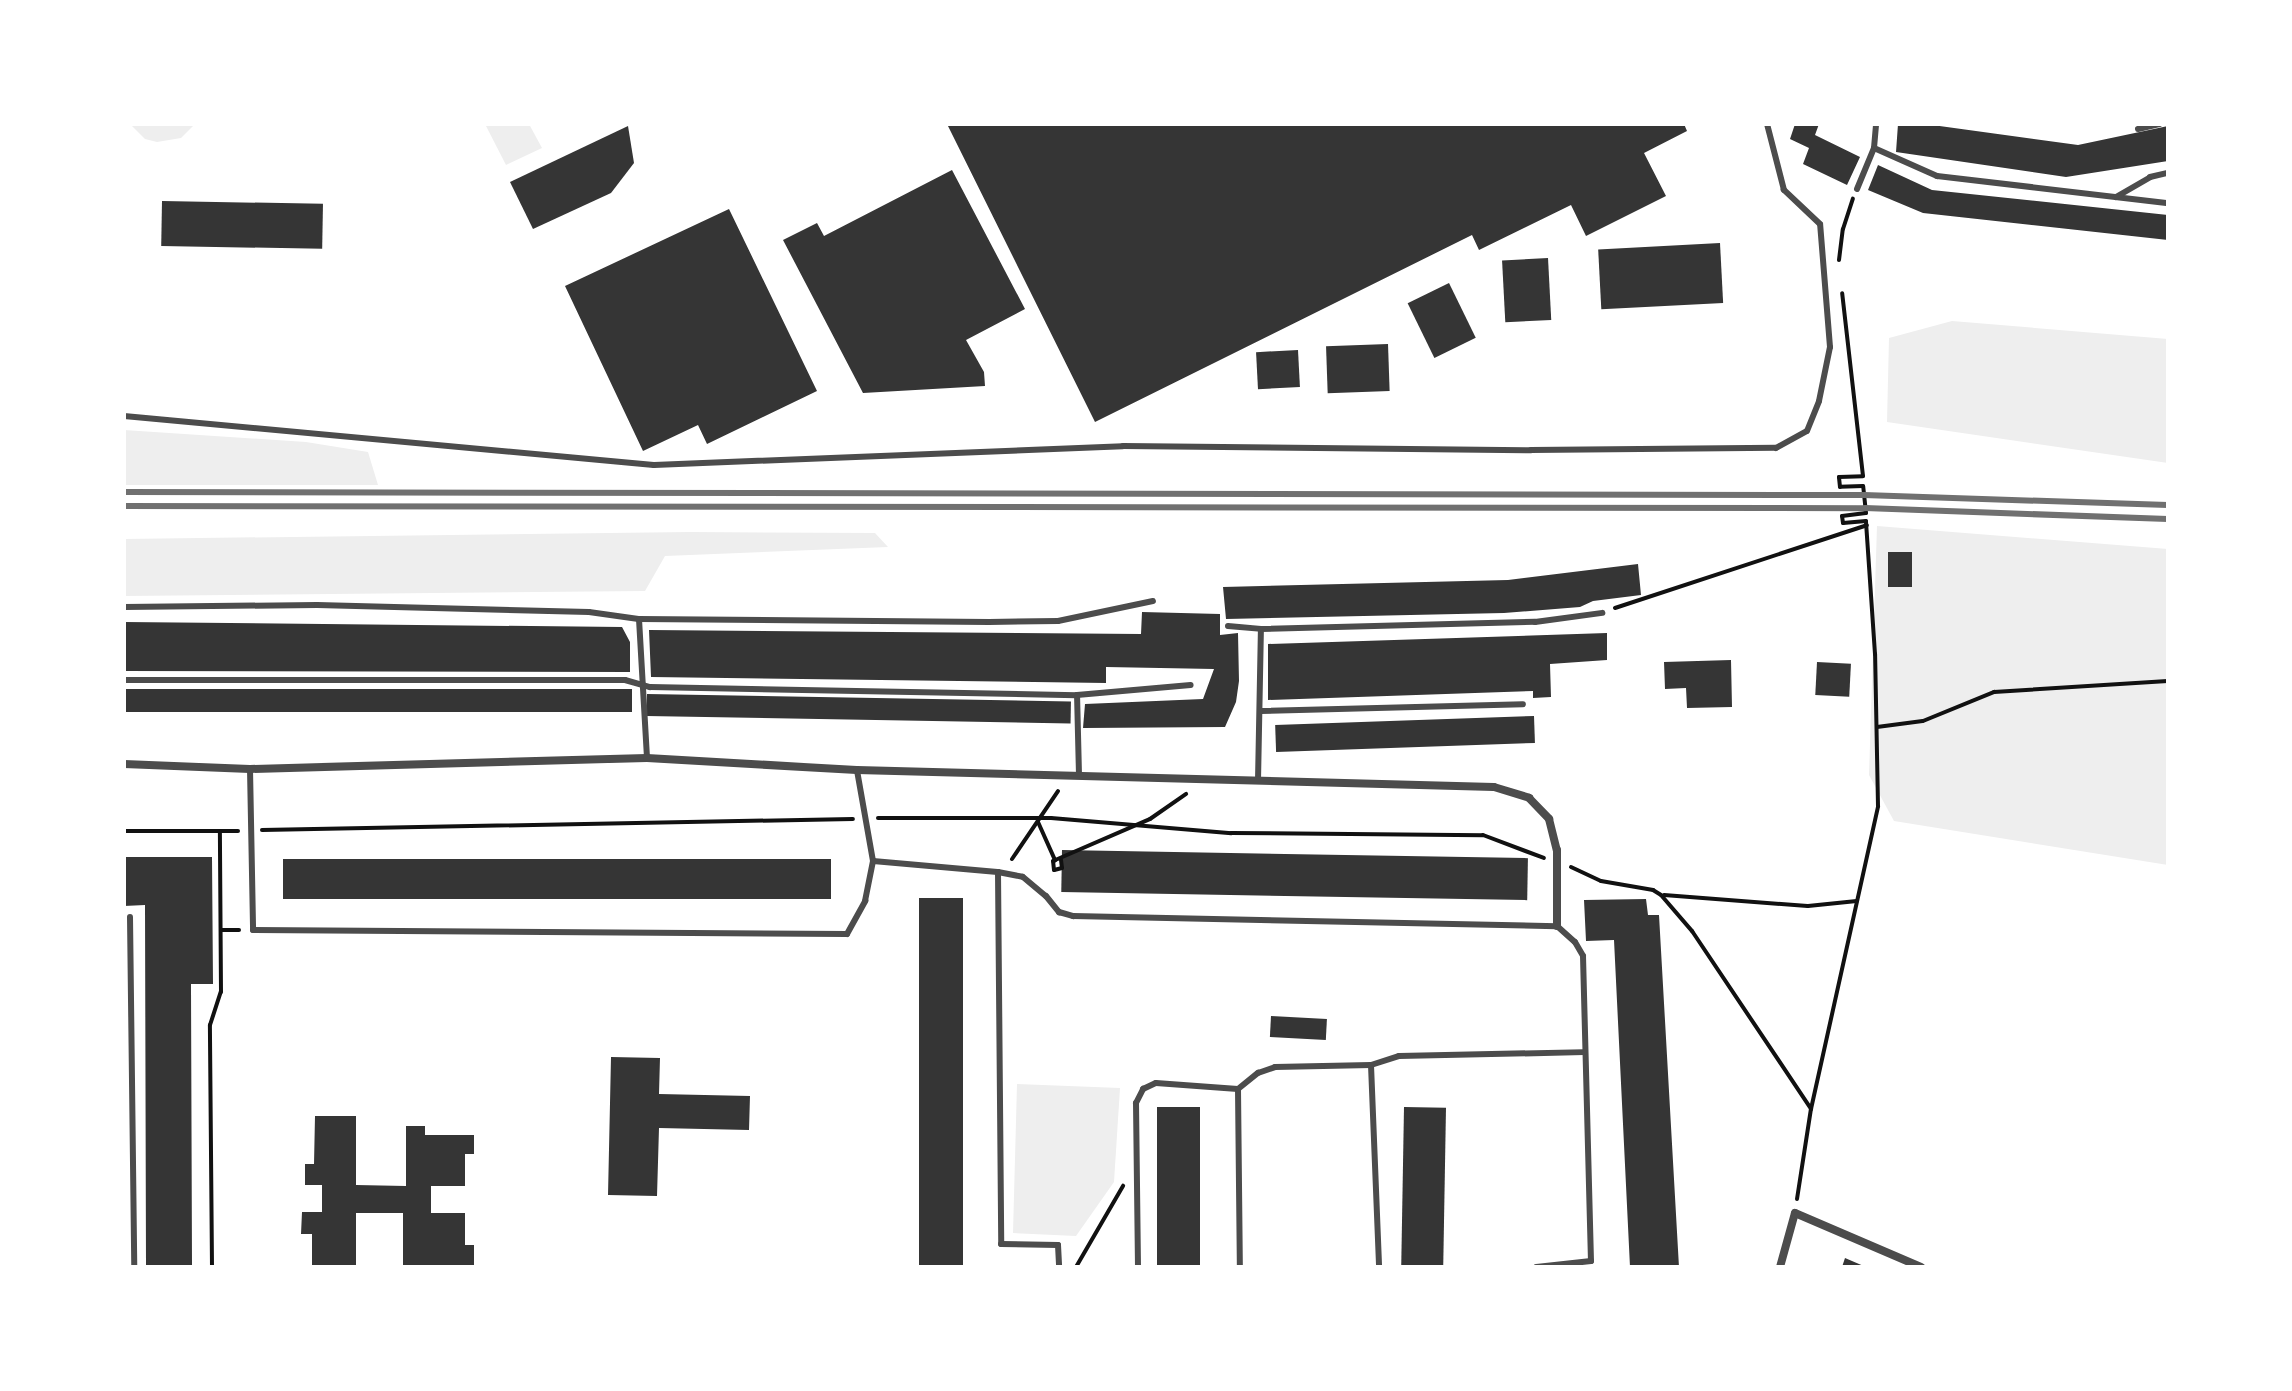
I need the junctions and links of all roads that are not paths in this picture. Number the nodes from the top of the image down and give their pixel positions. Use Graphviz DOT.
graph roads {
  1 [pos="1767,124"];
  2 [pos="1876,124"];
  3 [pos="2159,124"];
  4 [pos="2138,129"];
  5 [pos="1874,148"];
  6 [pos="2168,173"];
  7 [pos="1857,189"];
  8 [pos="2116,197"];
  9 [pos="2168,203"];
  10 [pos="124,416"];
  11 [pos="1153,601"];
  12 [pos="124,607"];
  13 [pos="1602,613"];
  14 [pos="639,619"];
  15 [pos="1228,626"];
  16 [pos="1261,629"];
  17 [pos="124,680"];
  18 [pos="640,684"];
  19 [pos="1191,685"];
  20 [pos="1077,695"];
  21 [pos="1523,704"];
  22 [pos="1261,711"];
  23 [pos="647,758"];
  24 [pos="124,764"];
  25 [pos="250,769"];
  26 [pos="857,770"];
  27 [pos="1079,775"];
  28 [pos="1258,781"];
  29 [pos="873,861"];
  30 [pos="998,872"];
  31 [pos="130,917"];
  32 [pos="1557,926"];
  33 [pos="1584,1052"];
  34 [pos="1371,1065"];
  35 [pos="1238,1089"];
  36 [pos="134,1267"];
  37 [pos="1059,1267"];
  38 [pos="1138,1267"];
  39 [pos="1240,1267"];
  40 [pos="1379,1267"];
  41 [pos="1536,1267"];
  42 [pos="1780,1267"];
  43 [pos="1921,1267"];
  1 -- 10 [label="lane"];
  2 -- 5 [label="lane"];
  3 -- 4 [label="lane"];
  5 -- 7 [label="lane"];
  5 -- 8 [label="lane"];
  6 -- 8 [label="lane"];
  8 -- 9 [label="lane"];
  11 -- 14 [label="lane"];
  12 -- 14 [label="lane"];
  13 -- 16 [label="lane"];
  14 -- 18 [label="lane"];
  15 -- 16 [label="lane"];
  16 -- 22 [label="lane"];
  17 -- 18 [label="lane"];
  18 -- 20 [label="lane"];
  18 -- 23 [label="lane"];
  19 -- 20 [label="lane"];
  20 -- 27 [label="lane"];
  21 -- 22 [label="lane"];
  22 -- 28 [label="lane"];
  23 -- 25 [label="street"];
  23 -- 26 [label="street"];
  24 -- 25 [label="street"];
  25 -- 29 [label="lane"];
  26 -- 27 [label="street"];
  26 -- 29 [label="lane"];
  27 -- 28 [label="street"];
  28 -- 32 [label="street"];
  29 -- 30 [label="lane"];
  30 -- 32 [label="lane"];
  30 -- 37 [label="lane"];
  31 -- 36 [label="lane"];
  32 -- 33 [label="lane"];
  33 -- 34 [label="lane"];
  33 -- 41 [label="lane"];
  34 -- 35 [label="lane"];
  34 -- 40 [label="lane"];
  35 -- 38 [label="lane"];
  35 -- 39 [label="lane"];
  42 -- 43 [label="street"];
}
